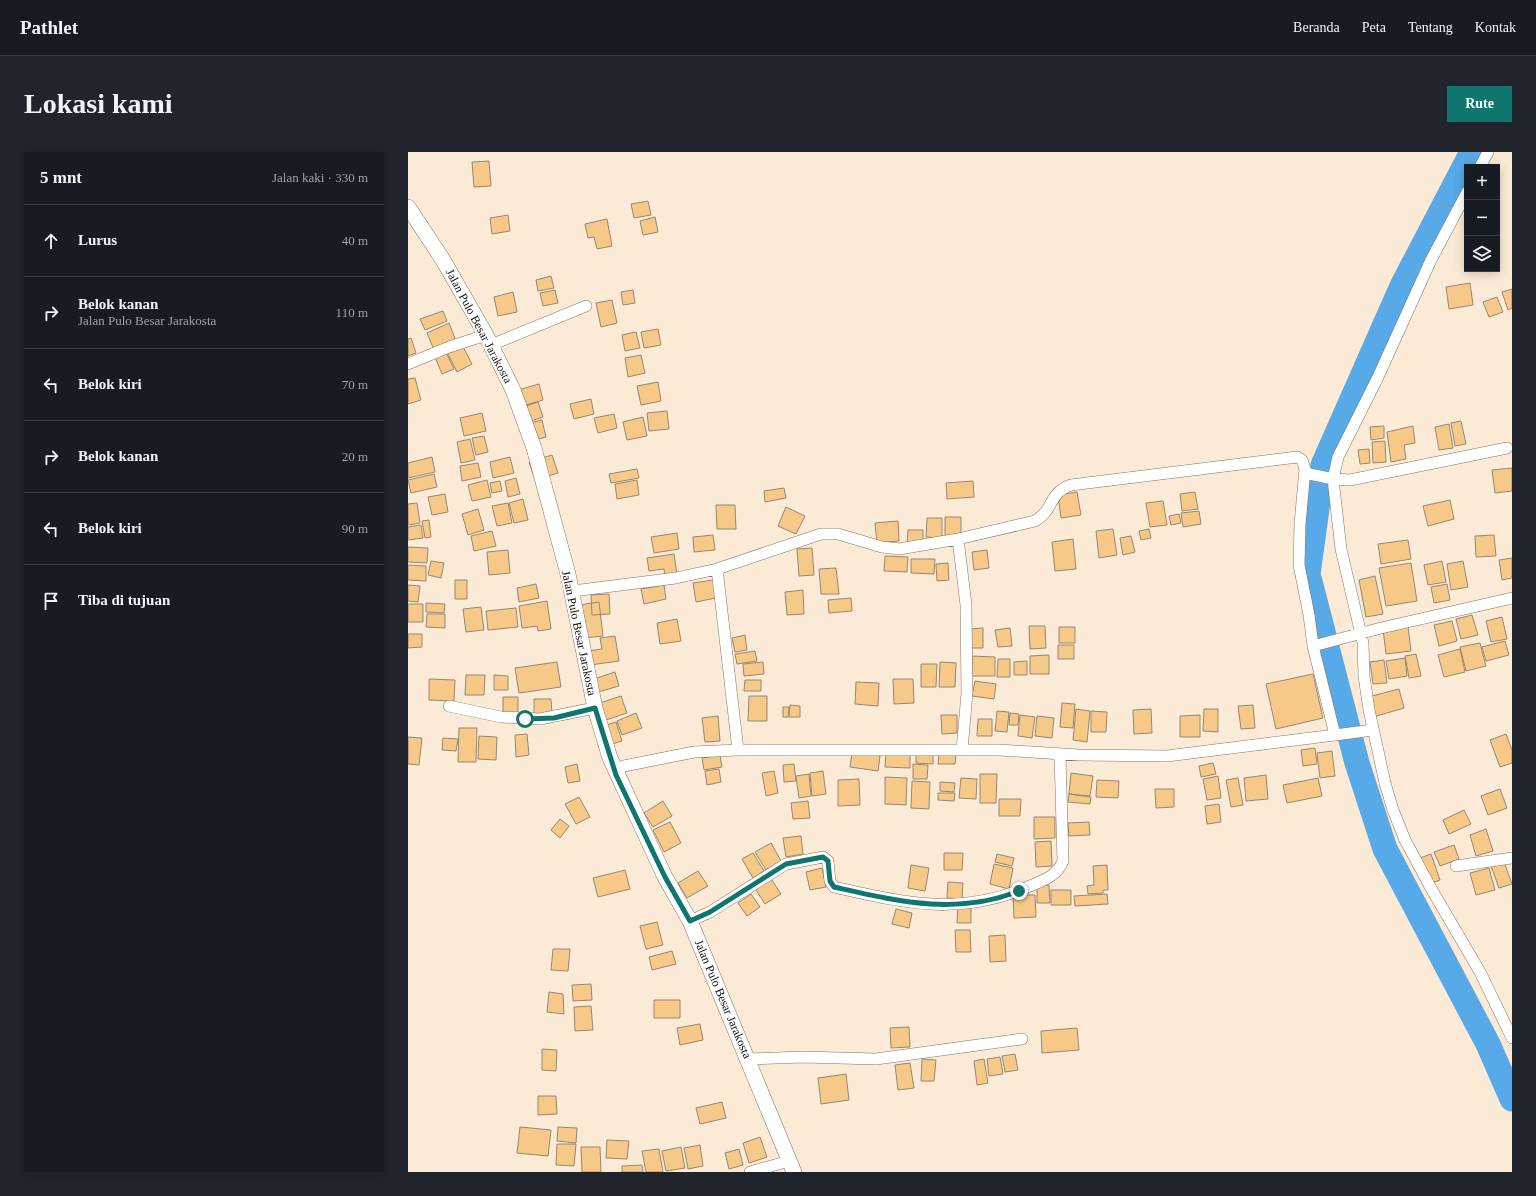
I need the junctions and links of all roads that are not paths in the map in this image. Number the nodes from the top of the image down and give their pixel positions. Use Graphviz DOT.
graph roads {
  1 [pos="1488,152"];
  2 [pos="1482,164"];
  3 [pos="1464,198"];
  4 [pos="408,208"];
  5 [pos="586,306"];
  6 [pos="489,340"];
  7 [pos="408,364"];
  8 [pos="1507,448"];
  9 [pos="1309,474"];
  10 [pos="1330,478"];
  11 [pos="958,539"];
  12 [pos="716,569"];
  13 [pos="572,593"];
  14 [pos="1512,598"];
  15 [pos="1361,634"];
  16 [pos="1316,645"];
  17 [pos="449,706"];
  18 [pos="595,708"];
  19 [pos="1371,731"];
  20 [pos="1335,735"];
  21 [pos="738,750"];
  22 [pos="962,750"];
  23 [pos="1060,754"];
  24 [pos="616,775"];
  25 [pos="1512,858"];
  26 [pos="1456,866"];
  27 [pos="690,921"];
  28 [pos="1512,1038"];
  29 [pos="1022,1039"];
  30 [pos="748,1059"];
  31 [pos="792,1167"];
  32 [pos="750,1172"];
  1 -- 2 [label="street"];
  3 -- 10 [label="street"];
  4 -- 6 [label="street, Jalan Pulo Besar Jarakosta"];
  5 -- 6 [label="street"];
  6 -- 7 [label="street"];
  6 -- 13 [label="street, Jalan Pulo Besar Jarakosta"];
  8 -- 10 [label="street"];
  9 -- 10 [label="street"];
  9 -- 11 [label="street"];
  9 -- 16 [label="street"];
  10 -- 15 [label="street"];
  11 -- 12 [label="street"];
  11 -- 22 [label="street"];
  12 -- 13 [label="street"];
  12 -- 21 [label="street"];
  13 -- 18 [label="street, Jalan Pulo Besar Jarakosta"];
  14 -- 15 [label="street"];
  15 -- 16 [label="street"];
  15 -- 19 [label="street"];
  16 -- 20 [label="street"];
  17 -- 18 [label="street"];
  18 -- 24 [label="street, Jalan Pulo Besar Jarakosta"];
  19 -- 20 [label="street"];
  19 -- 28 [label="street"];
  20 -- 23 [label="street"];
  21 -- 22 [label="street"];
  21 -- 24 [label="street"];
  22 -- 23 [label="street"];
  23 -- 27 [label="street"];
  24 -- 27 [label="street, Jalan Pulo Besar Jarakosta"];
  25 -- 26 [label="street"];
  27 -- 30 [label="street, Jalan Pulo Besar Jarakosta"];
  29 -- 30 [label="street"];
  30 -- 31 [label="street, Jalan Pulo Besar Jarakosta"];
  31 -- 32 [label="street"];
}
